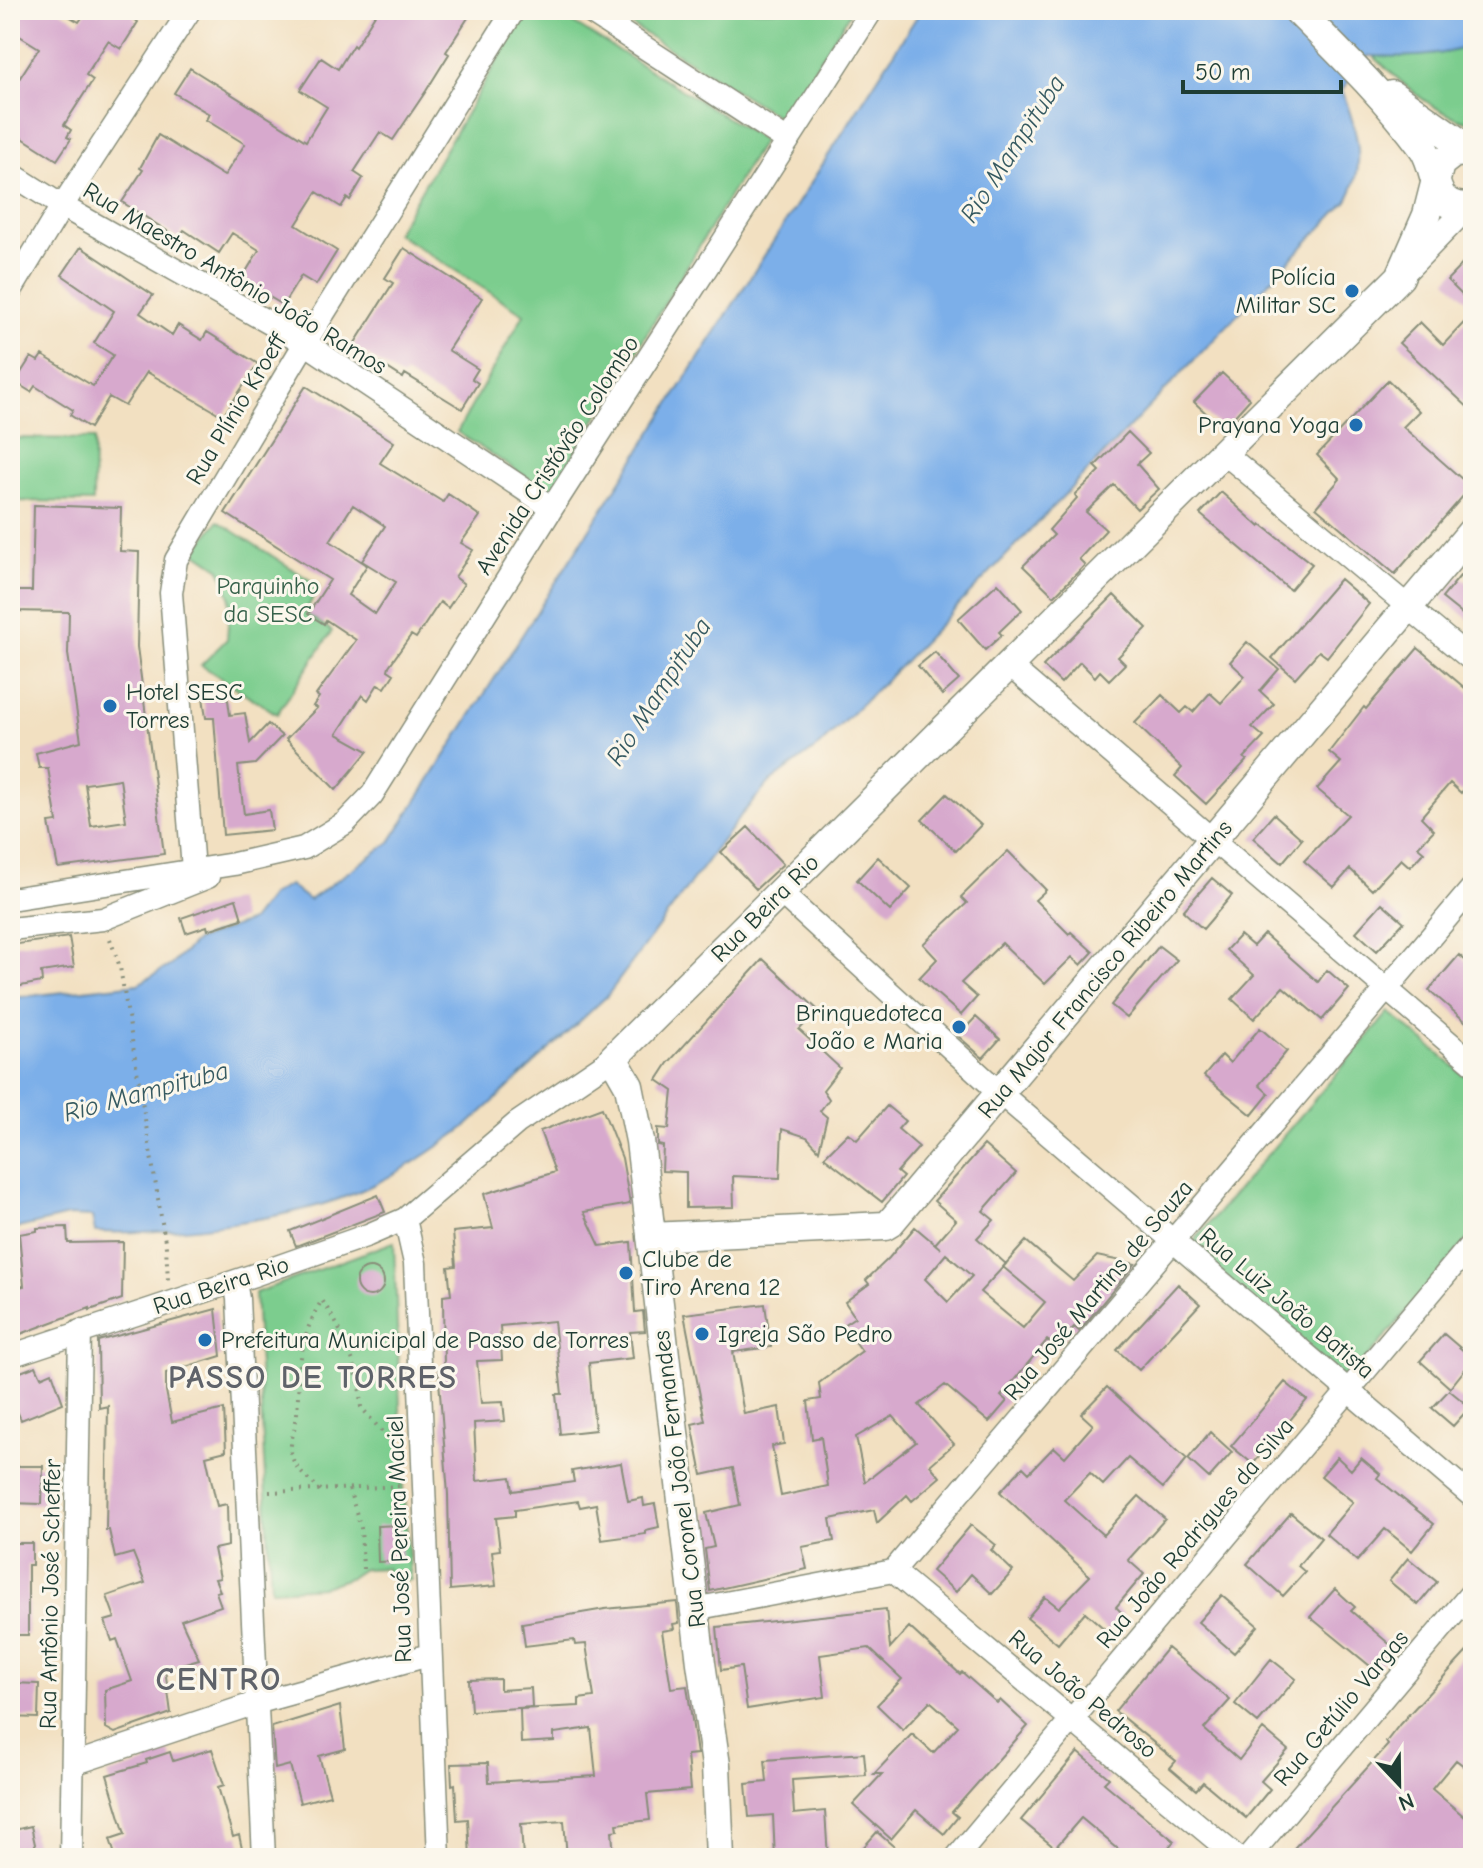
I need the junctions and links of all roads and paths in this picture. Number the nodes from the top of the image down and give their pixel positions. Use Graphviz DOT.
graph roads {
  1 [pos="190,10"];
  2 [pos="514,10"];
  3 [pos="587,10"];
  4 [pos="872,10"];
  5 [pos="1297,10"];
  6 [pos="1359,71"];
  7 [pos="788,141"];
  8 [pos="1473,152"];
  9 [pos="10,173"];
  10 [pos="1436,176"];
  11 [pos="62,206"];
  12 [pos="1471,206"];
  13 [pos="1400,277"];
  14 [pos="10,292"];
  15 [pos="305,343"];
  16 [pos="1223,452"];
  17 [pos="552,508"];
  18 [pos="1473,530"];
  19 [pos="1409,607"];
  20 [pos="1473,661"];
  21 [pos="1010,666"];
  22 [pos="1212,842"];
  23 [pos="193,876"];
  24 [pos="1473,887"];
  25 [pos="781,893"];
  26 [pos="10,899"];
  27 [pos="103,919"];
  28 [pos="10,929"];
  29 [pos="1386,989"];
  30 [pos="613,1058"];
  31 [pos="1473,1063"];
  32 [pos="1001,1094"];
  33 [pos="405,1219"];
  34 [pos="651,1237"];
  35 [pos="1174,1242"];
  36 [pos="1473,1242"];
  37 [pos="235,1282"];
  38 [pos="170,1303"];
  39 [pos="80,1331"];
  40 [pos="10,1356"];
  41 [pos="1348,1390"];
  42 [pos="405,1458"];
  43 [pos="422,1485"];
  44 [pos="349,1488"];
  45 [pos="321,1490"];
  46 [pos="246,1494"];
  47 [pos="1473,1497"];
  48 [pos="363,1569"];
  49 [pos="893,1571"];
  50 [pos="1473,1591"];
  51 [pos="694,1609"];
  52 [pos="429,1655"];
  53 [pos="256,1703"];
  54 [pos="1073,1719"];
  55 [pos="73,1764"];
  56 [pos="71,1858"];
  57 [pos="264,1858"];
  58 [pos="439,1858"];
  59 [pos="720,1858"];
  60 [pos="956,1858"];
  61 [pos="1238,1858"];
  62 [pos="1248,1858"];
  1 -- 11 [label="street"];
  2 -- 15 [label="street, Rua Plínio Kroeff"];
  3 -- 7 [label="street"];
  4 -- 7 [label="street, Avenida Cristóvão Colombo"];
  5 -- 6 [label="main road"];
  6 -- 8 [label="main road"];
  6 -- 10 [label="main road"];
  7 -- 17 [label="street, Avenida Cristóvão Colombo"];
  8 -- 10 [label="main road"];
  9 -- 11 [label="street, Rua Maestro Antônio João Ramos"];
  10 -- 12 [label="main road"];
  10 -- 13 [label="main road, Rua Beira Rio"];
  11 -- 14 [label="street"];
  11 -- 15 [label="street, Rua Maestro Antônio João Ramos"];
  12 -- 13 [label="street, Rua Beira Rio"];
  13 -- 16 [label="main road, Rua Beira Rio"];
  15 -- 17 [label="street, Rua Maestro Antônio João Ramos"];
  15 -- 23 [label="street, Rua Plínio Kroeff"];
  16 -- 19 [label="street"];
  16 -- 21 [label="main road, Rua Beira Rio"];
  17 -- 23 [label="street, Avenida Cristóvão Colombo"];
  18 -- 19 [label="main road, Rua Major Francisco Ribeiro Martins"];
  19 -- 20 [label="street"];
  19 -- 22 [label="main road, Rua Major Francisco Ribeiro Martins"];
  21 -- 22 [label="street"];
  21 -- 25 [label="main road, Rua Beira Rio"];
  22 -- 29 [label="street"];
  22 -- 32 [label="main road, Rua Major Francisco Ribeiro Martins"];
  23 -- 26 [label="street, Avenida Cristóvão Colombo"];
  23 -- 27 [label="street, Avenida Cristóvão Colombo"];
  24 -- 29 [label="street, Rua José Martins de Souza"];
  25 -- 30 [label="main road, Rua Beira Rio"];
  25 -- 32 [label="street, Rua Luiz João Batista"];
  27 -- 28 [label="street, Avenida Cristóvão Colombo"];
  27 -- 38 [label="path"];
  29 -- 31 [label="street"];
  29 -- 35 [label="street, Rua José Martins de Souza"];
  30 -- 33 [label="street, Rua Beira Rio"];
  30 -- 34 [label="main road, Rua Coronel João Fernandes"];
  32 -- 34 [label="main road, Rua Major Francisco Ribeiro Martins"];
  32 -- 35 [label="street, Rua Luiz João Batista"];
  33 -- 37 [label="street, Rua Beira Rio"];
  33 -- 43 [label="street, Rua José Pereira Maciel"];
  34 -- 51 [label="main road, Rua Coronel João Fernandes"];
  35 -- 41 [label="street, Rua Luiz João Batista"];
  35 -- 49 [label="street, Rua José Martins de Souza"];
  36 -- 41 [label="street, Rua João Rodrigues da Silva"];
  37 -- 38 [label="street, Rua Beira Rio"];
  37 -- 46 [label="street"];
  38 -- 39 [label="street, Rua Beira Rio"];
  39 -- 40 [label="street, Rua Beira Rio"];
  39 -- 55 [label="street, Rua Antônio José Scheffer"];
  41 -- 47 [label="street, Rua Luiz João Batista"];
  41 -- 54 [label="street, Rua João Rodrigues da Silva"];
  42 -- 45 [label="path"];
  43 -- 44 [label="path"];
  43 -- 52 [label="street, Rua José Pereira Maciel"];
  44 -- 45 [label="path"];
  44 -- 48 [label="path"];
  45 -- 46 [label="path"];
  46 -- 53 [label="street"];
  49 -- 51 [label="street"];
  49 -- 54 [label="street, Rua João Pedroso"];
  50 -- 62 [label="street, Rua Getúlio Vargas"];
  51 -- 59 [label="main road, Rua Coronel João Fernandes"];
  52 -- 53 [label="street"];
  52 -- 58 [label="street, Rua José Pereira Maciel"];
  53 -- 55 [label="street"];
  53 -- 57 [label="street"];
  54 -- 60 [label="street, Rua João Rodrigues da Silva"];
  54 -- 61 [label="street, Rua João Pedroso"];
  55 -- 56 [label="street, Rua Antônio José Scheffer"];
}
